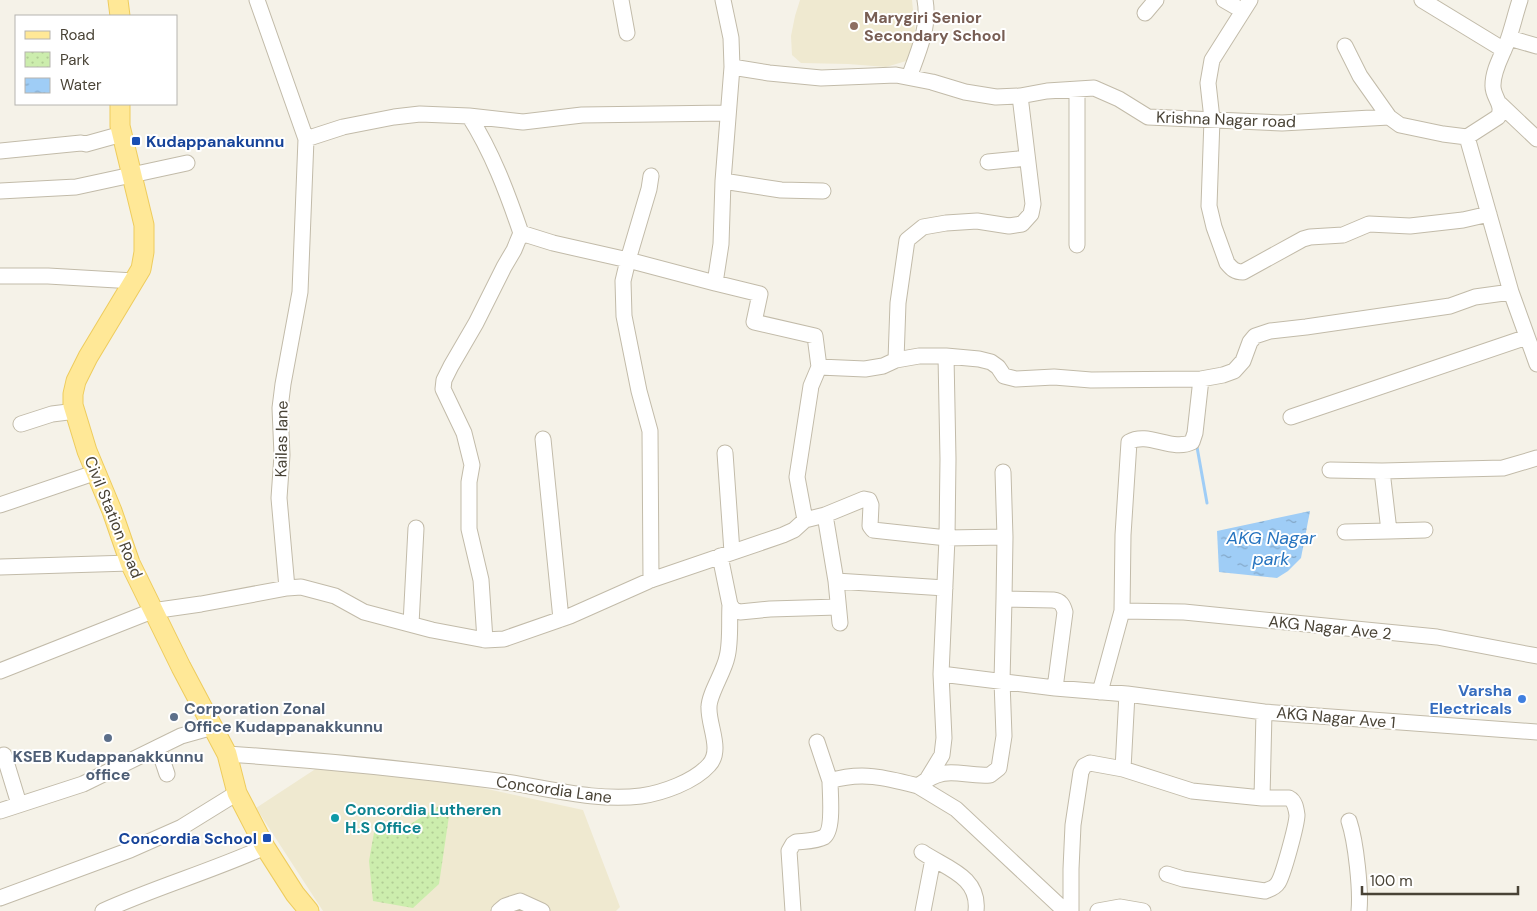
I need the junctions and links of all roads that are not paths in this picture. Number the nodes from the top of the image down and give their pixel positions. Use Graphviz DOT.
graph roads {
  1 [pos="118,0"];
  2 [pos="257,0"];
  3 [pos="621,0"];
  4 [pos="724,0"];
  5 [pos="925,0"];
  6 [pos="1156,0"];
  7 [pos="1224,0"];
  8 [pos="1422,0"];
  9 [pos="1520,0"];
  10 [pos="1247,6"];
  11 [pos="1145,13"];
  12 [pos="120,15"];
  13 [pos="628,33"];
  14 [pos="1506,44"];
  15 [pos="1345,46"];
  16 [pos="1537,46"];
  17 [pos="732,67"];
  18 [pos="909,77"];
  19 [pos="1077,90"];
  20 [pos="1020,96"];
  21 [pos="1500,104"];
  22 [pos="120,105"];
  23 [pos="728,114"];
  24 [pos="469,116"];
  25 [pos="1389,117"];
  26 [pos="1212,119"];
  27 [pos="122,134"];
  28 [pos="1467,137"];
  29 [pos="306,139"];
  30 [pos="1537,139"];
  31 [pos="0,151"];
  32 [pos="1028,158"];
  33 [pos="187,162"];
  34 [pos="988,162"];
  35 [pos="132,176"];
  36 [pos="651,176"];
  37 [pos="723,182"];
  38 [pos="0,191"];
  39 [pos="823,191"];
  40 [pos="1489,214"];
  41 [pos="521,233"];
  42 [pos="1077,246"];
  43 [pos="628,260"];
  44 [pos="0,276"];
  45 [pos="134,281"];
  46 [pos="714,284"];
  47 [pos="1511,292"];
  48 [pos="1530,331"];
  49 [pos="946,356"];
  50 [pos="896,360"];
  51 [pos="1537,364"];
  52 [pos="819,367"];
  53 [pos="1201,379"];
  54 [pos="76,411"];
  55 [pos="1291,417"];
  56 [pos="21,424"];
  57 [pos="543,439"];
  58 [pos="725,453"];
  59 [pos="1537,458"];
  60 [pos="1330,470"];
  61 [pos="1382,471"];
  62 [pos="97,472"];
  63 [pos="1003,472"];
  64 [pos="0,506"];
  65 [pos="825,514"];
  66 [pos="805,520"];
  67 [pos="416,528"];
  68 [pos="1425,530"];
  69 [pos="1390,531"];
  70 [pos="1345,532"];
  71 [pos="1005,537"];
  72 [pos="947,538"];
  73 [pos="726,554"];
  74 [pos="130,563"];
  75 [pos="0,567"];
  76 [pos="650,580"];
  77 [pos="836,581"];
  78 [pos="287,588"];
  79 [pos="945,588"];
  80 [pos="1004,599"];
  81 [pos="730,605"];
  82 [pos="838,607"];
  83 [pos="152,610"];
  84 [pos="1122,611"];
  85 [pos="561,619"];
  86 [pos="840,623"];
  87 [pos="411,624"];
  88 [pos="485,640"];
  89 [pos="1537,656"];
  90 [pos="0,671"];
  91 [pos="941,674"];
  92 [pos="1002,681"];
  93 [pos="1055,688"];
  94 [pos="1100,692"];
  95 [pos="1127,694"];
  96 [pos="1264,712"];
  97 [pos="213,727"];
  98 [pos="1537,732"];
  99 [pos="817,742"];
  100 [pos="158,747"];
  101 [pos="227,754"];
  102 [pos="4,755"];
  103 [pos="1122,769"];
  104 [pos="167,774"];
  105 [pos="830,781"];
  106 [pos="923,782"];
  107 [pos="237,793"];
  108 [pos="1262,798"];
  109 [pos="20,804"];
  110 [pos="0,811"];
  111 [pos="1349,821"];
  112 [pos="265,847"];
  113 [pos="1167,874"];
  114 [pos="0,898"];
  115 [pos="103,911"];
  116 [pos="309,911"];
  117 [pos="500,911"];
  118 [pos="542,911"];
  119 [pos="793,911"];
  120 [pos="922,911"];
  121 [pos="976,911"];
  122 [pos="1065,911"];
  123 [pos="1071,911"];
  124 [pos="1098,911"];
  125 [pos="1143,911"];
  126 [pos="1359,911"];
  1 -- 12 [label="main road"];
  2 -- 29 [label="street, Kailas lane"];
  3 -- 13 [label="street"];
  4 -- 17 [label="street"];
  5 -- 18 [label="street"];
  6 -- 11 [label="street"];
  7 -- 10 [label="street"];
  8 -- 14 [label="street"];
  9 -- 14 [label="street"];
  10 -- 26 [label="street"];
  14 -- 16 [label="street"];
  14 -- 21 [label="street"];
  15 -- 25 [label="street"];
  17 -- 18 [label="street, Krishna Nagar road"];
  17 -- 23 [label="street"];
  18 -- 20 [label="street, Krishna Nagar road"];
  19 -- 20 [label="street, Krishna Nagar road"];
  19 -- 26 [label="street, Krishna Nagar road"];
  19 -- 42 [label="street"];
  20 -- 32 [label="street"];
  21 -- 28 [label="street"];
  21 -- 30 [label="street"];
  22 -- 27 [label="main road, Civil Station Road"];
  23 -- 24 [label="street"];
  23 -- 37 [label="street"];
  24 -- 29 [label="street"];
  24 -- 41 [label="street"];
  25 -- 26 [label="street, Krishna Nagar road"];
  25 -- 28 [label="street, Krishna Nagar road"];
  26 -- 40 [label="street"];
  27 -- 31 [label="street"];
  27 -- 35 [label="main road, Civil Station Road"];
  28 -- 40 [label="street"];
  29 -- 78 [label="street, Kailas lane"];
  32 -- 34 [label="street"];
  32 -- 50 [label="street"];
  33 -- 35 [label="street"];
  35 -- 38 [label="street"];
  35 -- 45 [label="main road, Civil Station Road"];
  36 -- 43 [label="street"];
  37 -- 39 [label="street"];
  37 -- 46 [label="street"];
  40 -- 47 [label="street"];
  41 -- 43 [label="street"];
  41 -- 88 [label="street"];
  43 -- 46 [label="street"];
  43 -- 76 [label="street"];
  44 -- 45 [label="street"];
  45 -- 54 [label="main road, Civil Station Road"];
  46 -- 52 [label="street"];
  47 -- 48 [label="street"];
  47 -- 53 [label="street"];
  48 -- 51 [label="street"];
  48 -- 55 [label="street"];
  49 -- 50 [label="street"];
  49 -- 53 [label="street"];
  49 -- 72 [label="street"];
  50 -- 52 [label="street"];
  52 -- 66 [label="street"];
  53 -- 84 [label="street"];
  54 -- 56 [label="street"];
  54 -- 62 [label="main road, Civil Station Road"];
  57 -- 85 [label="street"];
  58 -- 73 [label="street"];
  59 -- 61 [label="street"];
  60 -- 61 [label="street"];
  61 -- 69 [label="street"];
  62 -- 64 [label="street"];
  62 -- 74 [label="main road, Civil Station Road"];
  63 -- 71 [label="street"];
  65 -- 66 [label="street"];
  65 -- 72 [label="street"];
  65 -- 77 [label="street"];
  66 -- 73 [label="street"];
  67 -- 87 [label="street"];
  68 -- 69 [label="street"];
  69 -- 70 [label="street"];
  71 -- 72 [label="street"];
  71 -- 80 [label="street"];
  72 -- 79 [label="street"];
  73 -- 76 [label="street"];
  73 -- 81 [label="street"];
  74 -- 75 [label="street"];
  74 -- 83 [label="main road, Civil Station Road"];
  76 -- 85 [label="street"];
  77 -- 79 [label="street"];
  77 -- 82 [label="street"];
  78 -- 83 [label="street"];
  78 -- 87 [label="street"];
  79 -- 91 [label="street"];
  80 -- 92 [label="street"];
  80 -- 93 [label="street"];
  81 -- 82 [label="street"];
  81 -- 101 [label="street, Concordia Lane"];
  82 -- 86 [label="street"];
  83 -- 90 [label="street"];
  83 -- 97 [label="main road, Civil Station Road"];
  84 -- 89 [label="street, AKG Nagar Ave 2"];
  84 -- 94 [label="street"];
  85 -- 88 [label="street"];
  87 -- 88 [label="street"];
  91 -- 92 [label="street"];
  91 -- 106 [label="street"];
  92 -- 93 [label="street"];
  92 -- 106 [label="street"];
  93 -- 94 [label="street"];
  94 -- 95 [label="street"];
  95 -- 96 [label="street"];
  95 -- 103 [label="street"];
  96 -- 98 [label="street, AKG Nagar Ave 1"];
  96 -- 108 [label="street, AKG Nagar Ave 1"];
  97 -- 100 [label="street"];
  97 -- 101 [label="main road, Civil Station Road"];
  99 -- 105 [label="street"];
  100 -- 104 [label="street"];
  100 -- 109 [label="street"];
  101 -- 107 [label="main road, Civil Station Road"];
  102 -- 109 [label="street"];
  103 -- 108 [label="street"];
  103 -- 123 [label="street"];
  105 -- 106 [label="street"];
  105 -- 119 [label="street"];
  106 -- 122 [label="street"];
  107 -- 112 [label="main road, Civil Station Road"];
  107 -- 114 [label="street"];
  108 -- 113 [label="street"];
  109 -- 110 [label="street"];
  111 -- 126 [label="street"];
  112 -- 115 [label="street"];
  112 -- 116 [label="main road, Civil Station Road"];
  117 -- 118 [label="street"];
  120 -- 121 [label="street"];
  124 -- 125 [label="street"];
}
